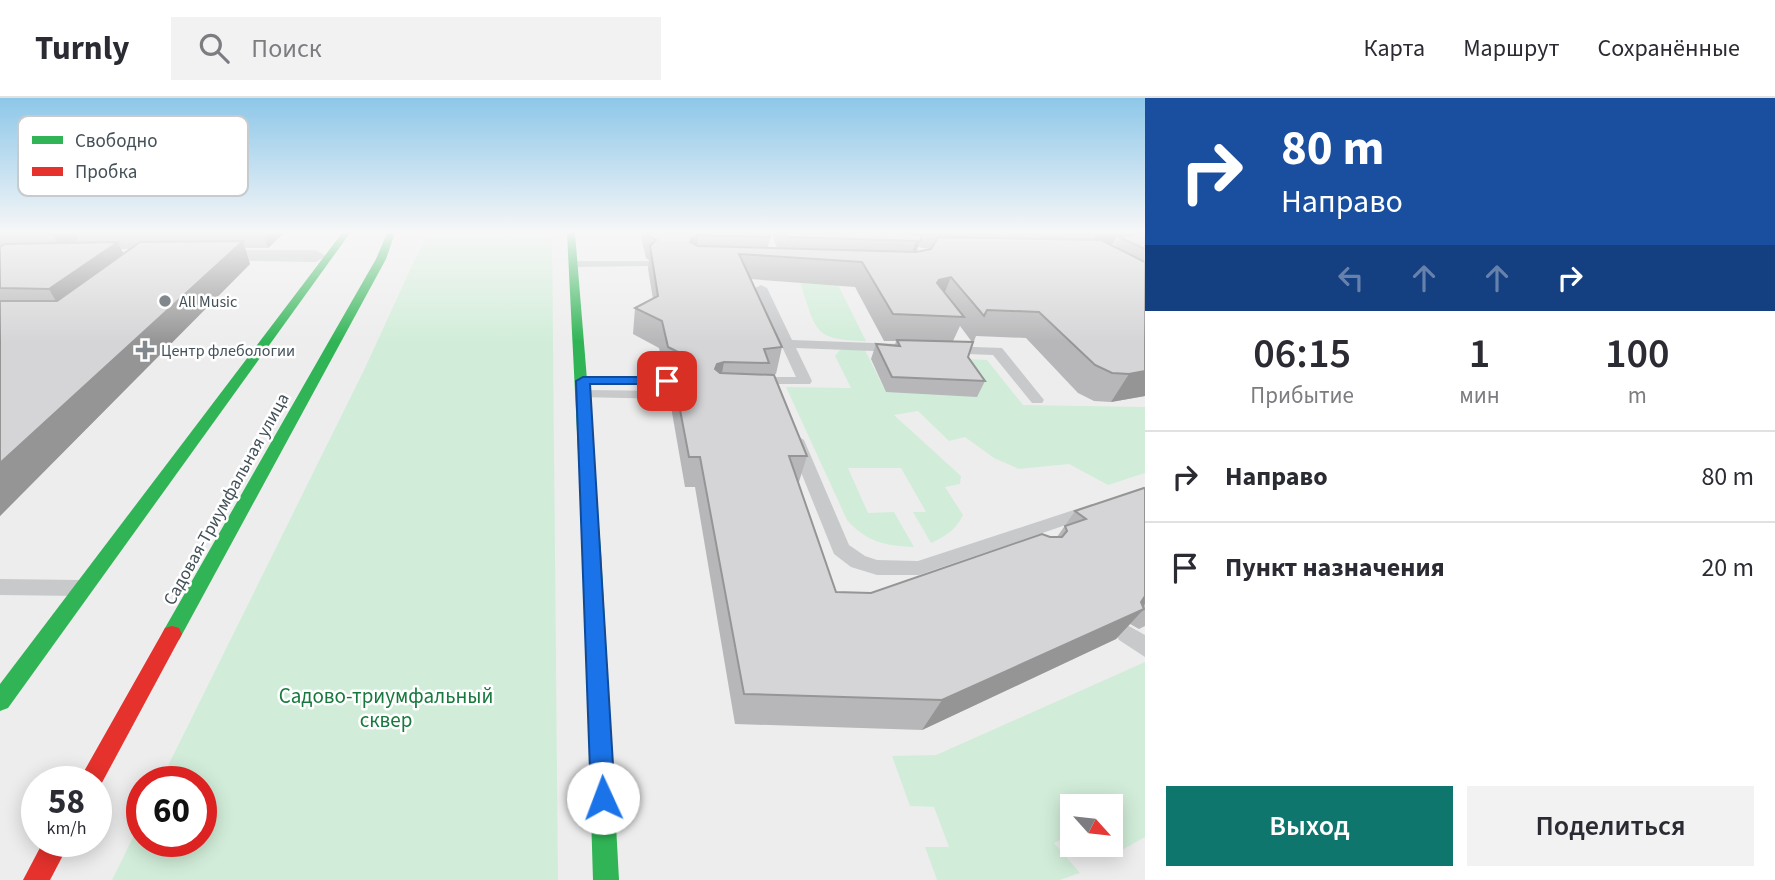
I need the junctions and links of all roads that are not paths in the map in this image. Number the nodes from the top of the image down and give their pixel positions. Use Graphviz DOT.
graph roads {
  1 [pos="310,269"];
  2 [pos="318,269"];
  3 [pos="375,269"];
  4 [pos="574,269"];
  5 [pos="761,288"];
  6 [pos="300,294"];
  7 [pos="956,335"];
  8 [pos="787,344"];
  9 [pos="910,348"];
  10 [pos="938,349"];
  11 [pos="968,350"];
  12 [pos="767,381"];
  13 [pos="583,387"];
  14 [pos="668,388"];
  15 [pos="755,397"];
  16 [pos="778,397"];
  17 [pos="1037,400"];
  18 [pos="788,421"];
  19 [pos="1112,503"];
  20 [pos="1006,539"];
  21 [pos="1024,553"];
  22 [pos="0,587"];
  23 [pos="83,588"];
  24 [pos="1127,634"];
  25 [pos="1145,648"];
  26 [pos="0,701"];
  27 [pos="99,766"];
  28 [pos="49,857"];
  29 [pos="36,880"];
  30 [pos="606,880"];
  1 -- 6 [label="main road"];
  2 -- 6 [label="main road"];
  3 -- 27 [label="main road, Садовая-Триумфальная улица"];
  4 -- 13 [label="main road"];
  5 -- 8 [label="lane"];
  6 -- 23 [label="main road"];
  7 -- 11 [label="lane"];
  8 -- 9 [label="lane"];
  8 -- 12 [label="lane"];
  10 -- 11 [label="lane"];
  11 -- 17 [label="lane"];
  13 -- 14 [label="lane"];
  13 -- 30 [label="main road"];
  15 -- 16 [label="lane"];
  18 -- 20 [label="lane"];
  19 -- 20 [label="lane"];
  20 -- 21 [label="lane"];
  22 -- 23 [label="lane"];
  23 -- 26 [label="main road"];
  24 -- 25 [label="lane"];
  28 -- 29 [label="main road"];
}
